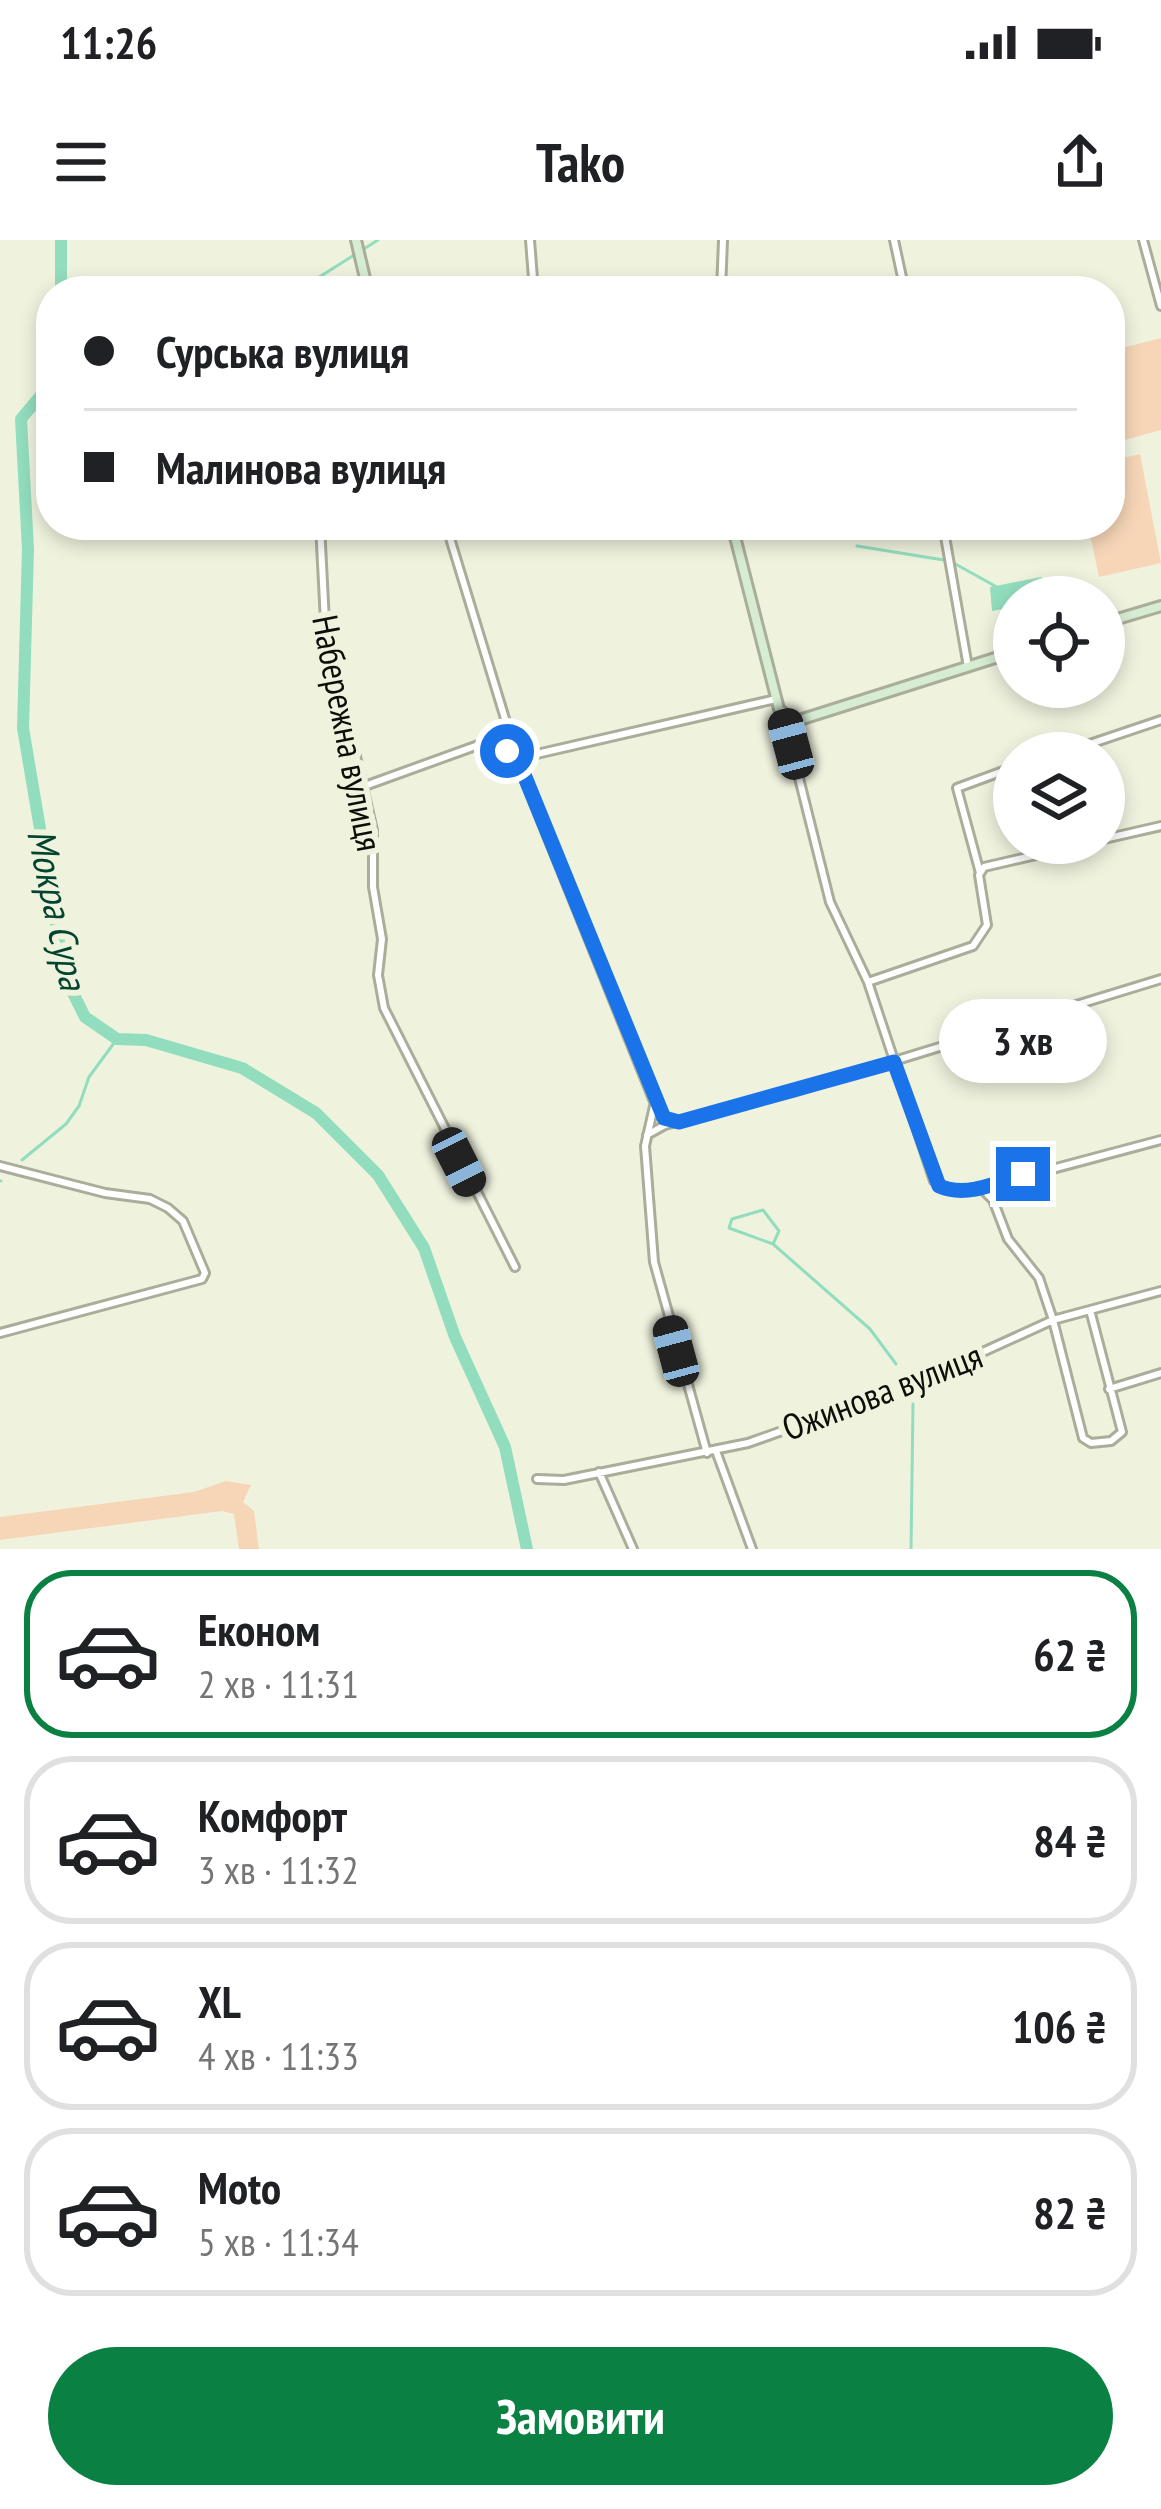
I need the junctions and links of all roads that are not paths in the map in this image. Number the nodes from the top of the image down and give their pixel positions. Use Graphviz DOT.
graph roads {
  1 [pos="530,240"];
  2 [pos="723,240"];
  3 [pos="894,240"];
  4 [pos="1144,240"];
  5 [pos="356,242"];
  6 [pos="364,276"];
  7 [pos="533,276"];
  8 [pos="722,276"];
  9 [pos="902,276"];
  10 [pos="1161,306"];
  11 [pos="321,540"];
  12 [pos="451,540"];
  13 [pos="736,540"];
  14 [pos="946,540"];
  15 [pos="1161,606"];
  16 [pos="1125,617"];
  17 [pos="993,659"];
  18 [pos="968,667"];
  19 [pos="776,699"];
  20 [pos="784,718"];
  21 [pos="1161,720"];
  22 [pos="1125,732"];
  23 [pos="516,755"];
  24 [pos="993,775"];
  25 [pos="362,787"];
  26 [pos="1161,826"];
  27 [pos="1125,834"];
  28 [pos="996,864"];
  29 [pos="980,872"];
  30 [pos="1161,979"];
  31 [pos="868,982"];
  32 [pos="894,1062"];
  33 [pos="653,1097"];
  34 [pos="679,1122"];
  35 [pos="647,1135"];
  36 [pos="1161,1140"];
  37 [pos="0,1166"];
  38 [pos="981,1188"];
  39 [pos="515,1267"];
  40 [pos="1161,1291"];
  41 [pos="1090,1310"];
  42 [pos="1053,1320"];
  43 [pos="0,1333"];
  44 [pos="1161,1373"];
  45 [pos="1108,1389"];
  46 [pos="711,1452"];
  47 [pos="598,1472"];
  48 [pos="537,1479"];
  49 [pos="633,1549"];
  50 [pos="752,1549"];
  1 -- 7 [label="street"];
  2 -- 8 [label="street"];
  3 -- 9 [label="street"];
  4 -- 10 [label="street"];
  5 -- 6 [label="street"];
  11 -- 25 [label="street, Набережна вулиця"];
  12 -- 23 [label="street"];
  13 -- 19 [label="street"];
  14 -- 18 [label="street"];
  15 -- 16 [label="street"];
  17 -- 18 [label="street"];
  18 -- 20 [label="street"];
  19 -- 20 [label="street"];
  19 -- 23 [label="street"];
  20 -- 31 [label="street"];
  21 -- 22 [label="street"];
  23 -- 25 [label="street"];
  23 -- 33 [label="street"];
  24 -- 29 [label="street"];
  25 -- 39 [label="street, Набережна вулиця"];
  26 -- 27 [label="street"];
  28 -- 29 [label="street"];
  29 -- 31 [label="street"];
  30 -- 32 [label="street"];
  31 -- 32 [label="street"];
  32 -- 34 [label="street"];
  32 -- 38 [label="street"];
  33 -- 34 [label="street"];
  33 -- 35 [label="street"];
  34 -- 35 [label="street"];
  35 -- 46 [label="street"];
  36 -- 38 [label="street"];
  37 -- 43 [label="street"];
  38 -- 42 [label="street"];
  40 -- 41 [label="street"];
  41 -- 42 [label="street, Ожинова вулиця"];
  41 -- 45 [label="street"];
  42 -- 45 [label="street"];
  42 -- 46 [label="street, Ожинова вулиця"];
  44 -- 45 [label="street"];
  46 -- 47 [label="street, Ожинова вулиця"];
  46 -- 50 [label="street"];
  47 -- 48 [label="street, Ожинова вулиця"];
  47 -- 49 [label="street"];
}
